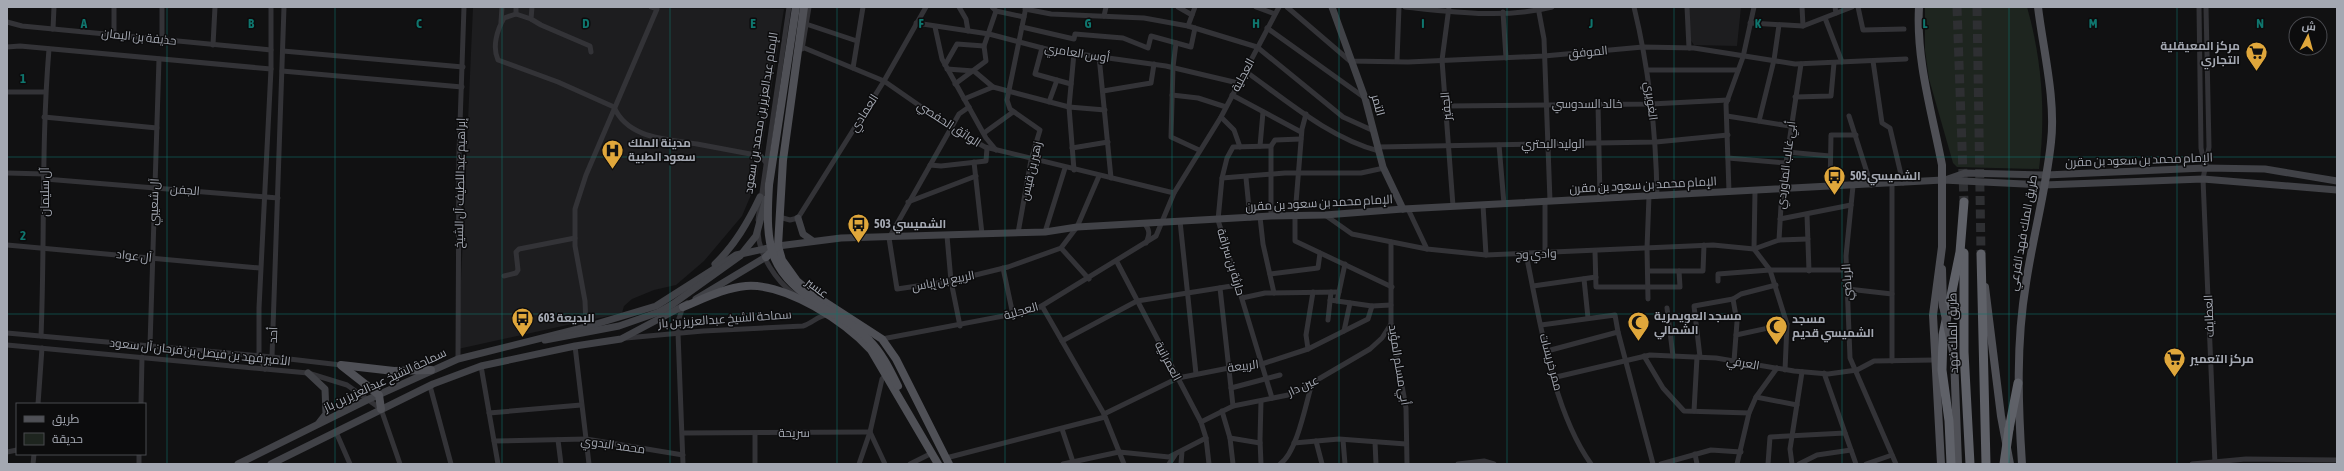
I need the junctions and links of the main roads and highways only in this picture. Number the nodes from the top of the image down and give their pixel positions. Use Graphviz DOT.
graph roads {
  1 [pos="796,7"];
  2 [pos="804,7"];
  3 [pos="1919,7"];
  4 [pos="2038,7"];
  5 [pos="769,185"];
  6 [pos="778,246"];
  7 [pos="1942,247"];
  8 [pos="764,253"];
  9 [pos="1981,254"];
  10 [pos="683,307"];
  11 [pos="431,370"];
  12 [pos="2018,383"];
  13 [pos="381,409"];
  14 [pos="911,417"];
  15 [pos="948,461"];
  16 [pos="938,464"];
  17 [pos="1941,464"];
  18 [pos="1950,464"];
  19 [pos="1958,464"];
  20 [pos="1970,464"];
  21 [pos="1986,464"];
  22 [pos="2004,464"];
  23 [pos="2010,464"];
  24 [pos="2022,464"];
  1 -- 5 [label="main road, الإمام عبدالعزيز بن محمد بن سعود"];
  2 -- 6 [label="main road"];
  3 -- 7 [label="main road"];
  4 -- 12 [label="main road, طريق الملك فهد الفرعي"];
  5 -- 14 [label="main road, عسير, bridge"];
  6 -- 8 [label="main road, سماحة الشيخ عبدالعزيز بن باز"];
  6 -- 15 [label="main road"];
  7 -- 17 [label="main road"];
  7 -- 19 [label="main road, bridge"];
  9 -- 21 [label="highway"];
  9 -- 23 [label="main road"];
  10 -- 14 [label="main road, سماحة الشيخ عبدالعزيز بن باز"];
  11 -- 13 [label="main road"];
  12 -- 22 [label="highway, bridge"];
  12 -- 24 [label="main road, طريق الملك فهد الفرعي"];
  14 -- 16 [label="main road"];
  18 -- 20 [label="highway, طريق الملك فهد"];
}
